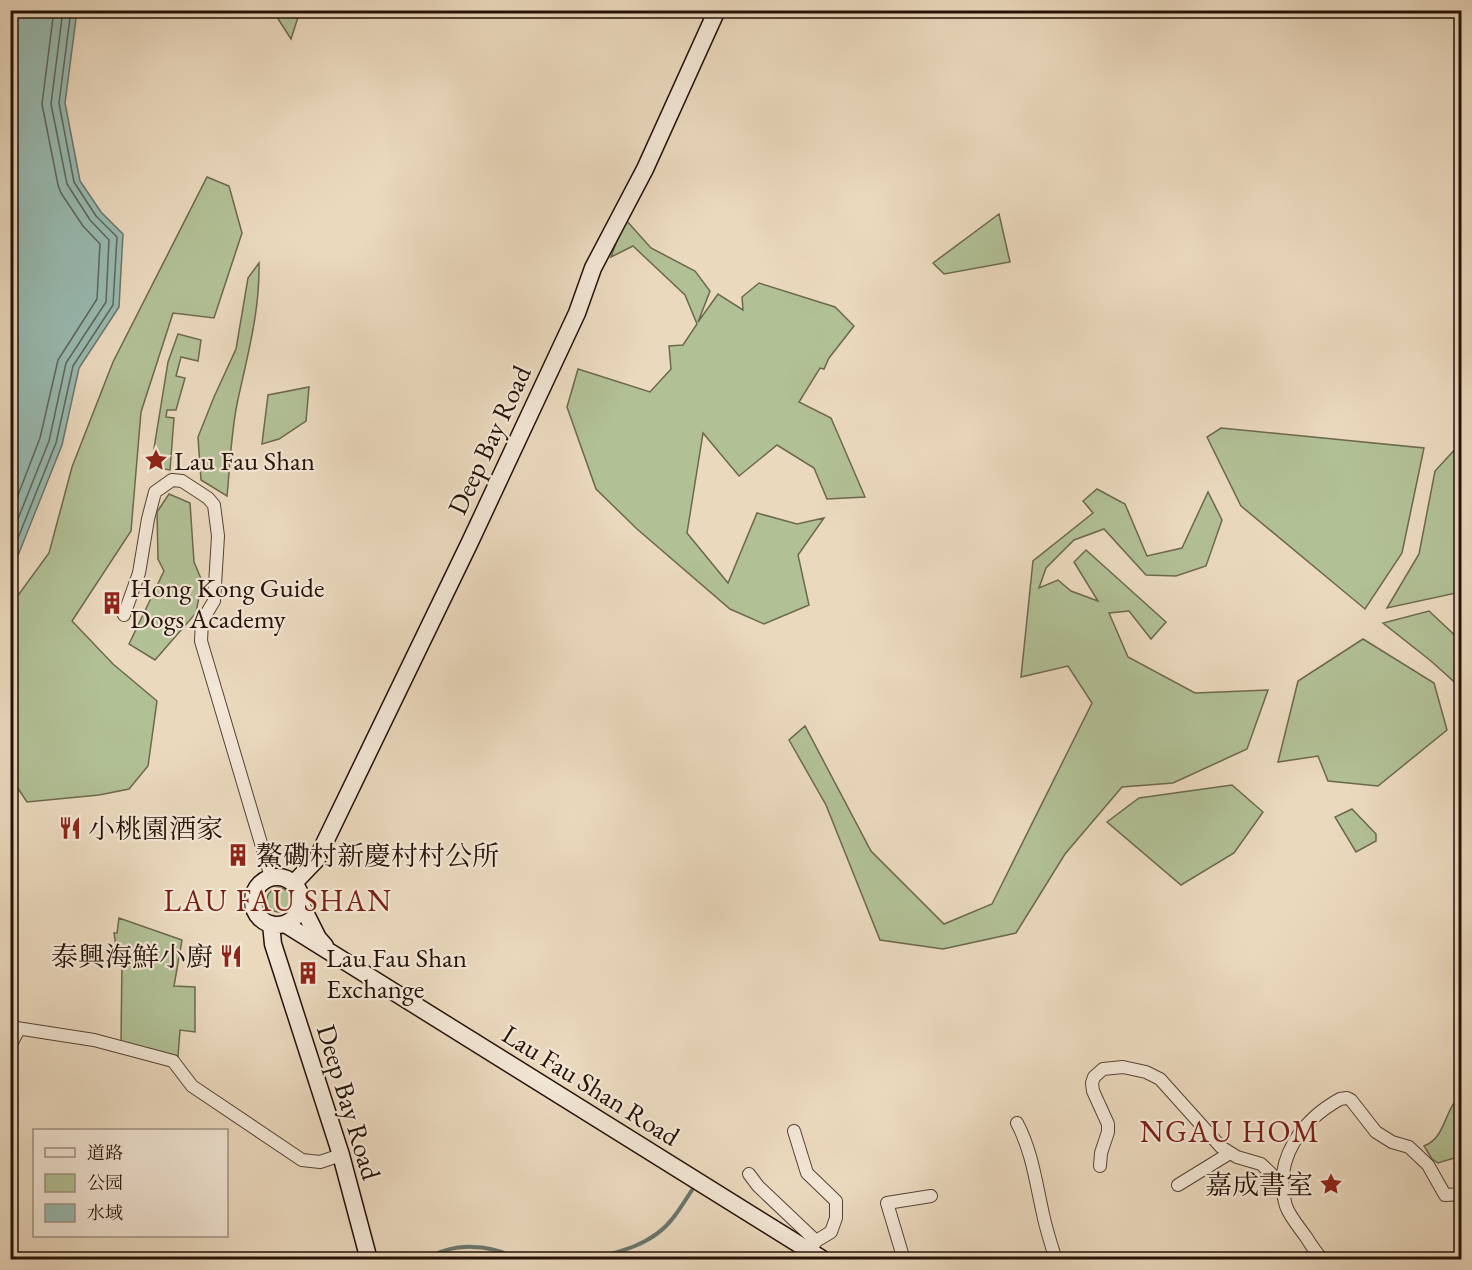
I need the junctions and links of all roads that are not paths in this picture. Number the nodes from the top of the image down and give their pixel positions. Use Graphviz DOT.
graph roads {
  1 [pos="717,10"];
  2 [pos="124,615"];
  3 [pos="271,877"];
  4 [pos="294,883"];
  5 [pos="301,904"];
  6 [pos="278,924"];
  7 [pos="331,953"];
  8 [pos="15,1028"];
  9 [pos="10,1046"];
  10 [pos="1017,1123"];
  11 [pos="794,1131"];
  12 [pos="1230,1153"];
  13 [pos="341,1155"];
  14 [pos="1100,1166"];
  15 [pos="749,1174"];
  16 [pos="1282,1184"];
  17 [pos="1179,1185"];
  18 [pos="1461,1194"];
  19 [pos="931,1196"];
  20 [pos="817,1251"];
  21 [pos="1318,1258"];
  22 [pos="369,1260"];
  23 [pos="904,1260"];
  24 [pos="1056,1260"];
  1 -- 4 [label="street, Deep Bay Road"];
  2 -- 3 [label="street"];
  3 -- 4 [label="street"];
  3 -- 6 [label="street"];
  4 -- 5 [label="street"];
  5 -- 6 [label="street"];
  5 -- 7 [label="street, Lau Fau Shan Road"];
  6 -- 7 [label="street, Lau Fau Shan Road"];
  6 -- 13 [label="street, Deep Bay Road"];
  7 -- 20 [label="street, Lau Fau Shan Road"];
  8 -- 9 [label="street"];
  8 -- 13 [label="street"];
  10 -- 24 [label="street"];
  11 -- 20 [label="street"];
  12 -- 14 [label="street"];
  12 -- 16 [label="street"];
  12 -- 17 [label="street"];
  13 -- 22 [label="street, Deep Bay Road"];
  15 -- 20 [label="street"];
  16 -- 18 [label="street"];
  16 -- 21 [label="street"];
  19 -- 23 [label="street"];
}
